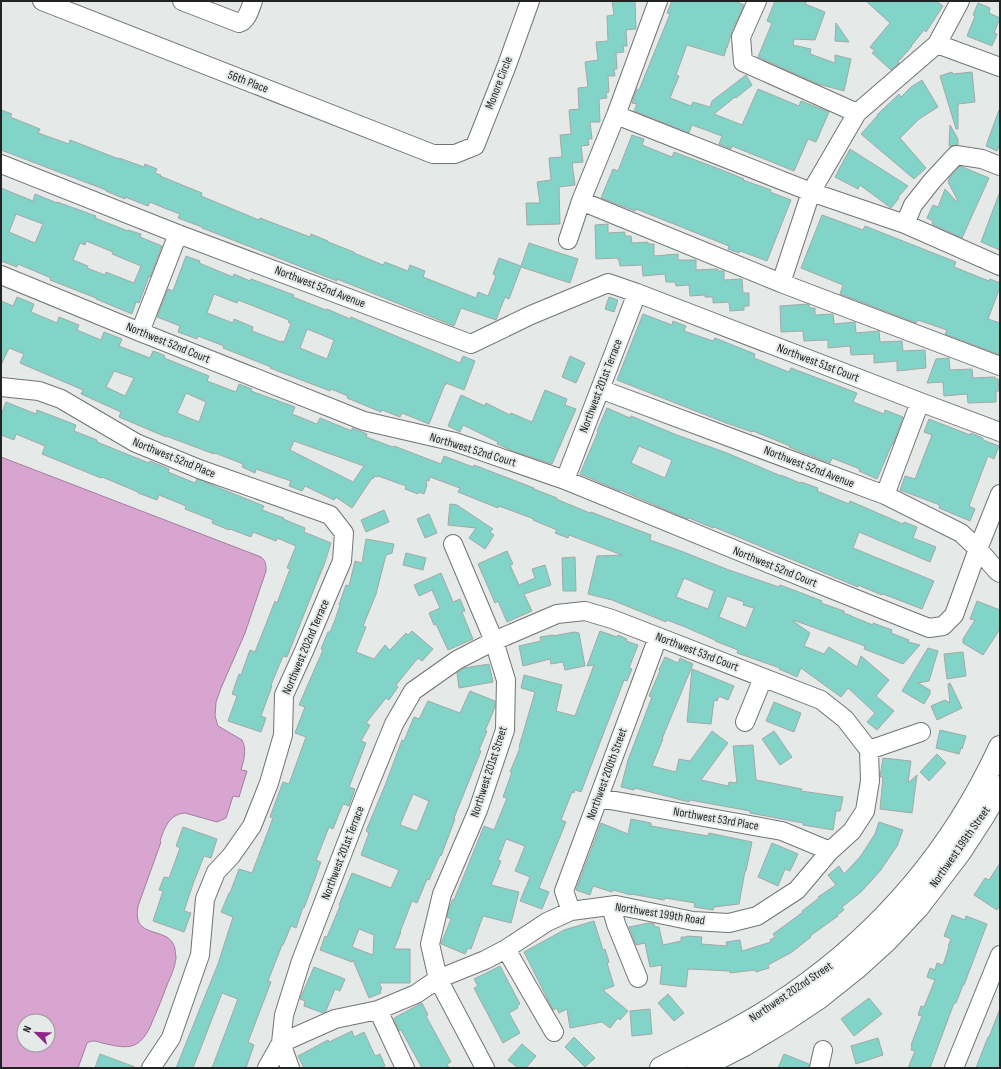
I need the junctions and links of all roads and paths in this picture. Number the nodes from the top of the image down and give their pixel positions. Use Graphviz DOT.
graph roads {
  1 [pos="42,1"];
  2 [pos="182,1"];
  3 [pos="253,1"];
  4 [pos="530,1"];
  5 [pos="658,1"];
  6 [pos="757,1"];
  7 [pos="960,1"];
  8 [pos="937,44"];
  9 [pos="1000,67"];
  10 [pos="857,113"];
  11 [pos="616,115"];
  12 [pos="455,154"];
  13 [pos="1,164"];
  14 [pos="1000,166"];
  15 [pos="811,192"];
  16 [pos="582,201"];
  17 [pos="905,224"];
  18 [pos="178,234"];
  19 [pos="568,240"];
  20 [pos="1000,266"];
  21 [pos="1,275"];
  22 [pos="781,283"];
  23 [pos="637,293"];
  24 [pos="140,332"];
  25 [pos="1000,366"];
  26 [pos="1,387"];
  27 [pos="600,389"];
  28 [pos="920,402"];
  29 [pos="1000,432"];
  30 [pos="565,480"];
  31 [pos="1000,494"];
  32 [pos="885,496"];
  33 [pos="344,533"];
  34 [pos="453,544"];
  35 [pos="978,549"];
  36 [pos="1000,573"];
  37 [pos="658,637"];
  38 [pos="494,641"];
  39 [pos="457,660"];
  40 [pos="764,678"];
  41 [pos="746,722"];
  42 [pos="921,732"];
  43 [pos="1000,747"];
  44 [pos="869,750"];
  45 [pos="1000,787"];
  46 [pos="598,798"];
  47 [pos="830,851"];
  48 [pos="912,900"];
  49 [pos="611,906"];
  50 [pos="571,910"];
  51 [pos="506,948"];
  52 [pos="1000,955"];
  53 [pos="638,978"];
  54 [pos="438,979"];
  55 [pos="378,1010"];
  56 [pos="554,1032"];
  57 [pos="281,1043"];
  58 [pos="823,1050"];
  59 [pos="151,1068"];
  60 [pos="267,1068"];
  61 [pos="290,1068"];
  62 [pos="404,1068"];
  63 [pos="485,1068"];
  64 [pos="661,1068"];
  65 [pos="700,1068"];
  66 [pos="819,1068"];
  67 [pos="954,1068"];
  1 -- 12 [label="street, 56th Place"];
  2 -- 3 [label="street"];
  4 -- 12 [label="street, Monore Circle"];
  5 -- 11 [label="street"];
  6 -- 10 [label="street"];
  7 -- 8 [label="street"];
  8 -- 9 [label="street"];
  8 -- 10 [label="street"];
  10 -- 15 [label="street"];
  11 -- 15 [label="street"];
  11 -- 16 [label="street"];
  13 -- 18 [label="street, Northwest 52nd Avenue"];
  14 -- 17 [label="street"];
  15 -- 17 [label="street"];
  15 -- 22 [label="street"];
  16 -- 19 [label="street"];
  16 -- 22 [label="street"];
  17 -- 20 [label="street"];
  18 -- 23 [label="street, Northwest 52nd Avenue"];
  18 -- 24 [label="street"];
  21 -- 24 [label="street, Northwest 52nd Court"];
  22 -- 25 [label="street"];
  23 -- 27 [label="street, Northwest 201st Terrace"];
  23 -- 28 [label="street, Northwest 51st Court"];
  24 -- 30 [label="street, Northwest 52nd Court"];
  26 -- 33 [label="street, Northwest 52nd Place"];
  27 -- 30 [label="street, Northwest 201st Terrace"];
  27 -- 32 [label="street, Northwest 52nd Avenue"];
  28 -- 29 [label="street, Northwest 51st Court"];
  28 -- 32 [label="street"];
  30 -- 35 [label="street, Northwest 52nd Court"];
  31 -- 35 [label="street"];
  32 -- 35 [label="street, Northwest 52nd Avenue"];
  33 -- 59 [label="street, Northwest 202nd Terrace"];
  34 -- 38 [label="street, Northwest 201st Street"];
  35 -- 36 [label="street, Northwest 52nd Avenue"];
  37 -- 38 [label="street, Northwest 53rd Court"];
  37 -- 40 [label="street, Northwest 53rd Court"];
  37 -- 46 [label="street, Northwest 200th Street"];
  38 -- 39 [label="street, Northwest 53rd Court"];
  38 -- 54 [label="street, Northwest 201st Street"];
  39 -- 57 [label="street, Northwest 201st Terrace"];
  40 -- 41 [label="street"];
  40 -- 44 [label="street, Northwest 53rd Court"];
  42 -- 44 [label="street"];
  43 -- 48 [label="main road, Northwest 199th Street"];
  44 -- 47 [label="street, Northwest 199th Road"];
  45 -- 48 [label="main road, Northwest 199th Street"];
  46 -- 47 [label="street, Northwest 53rd Place"];
  46 -- 50 [label="street, Northwest 200th Street"];
  47 -- 49 [label="street, Northwest 199th Road"];
  48 -- 64 [label="main road, Northwest 202nd Street"];
  48 -- 65 [label="main road, Northwest 202nd Street"];
  49 -- 50 [label="street, Northwest 199th Road"];
  49 -- 53 [label="street"];
  50 -- 51 [label="street, Northwest 199th Road"];
  51 -- 54 [label="street, Northwest 199th Road"];
  51 -- 56 [label="street"];
  52 -- 67 [label="street"];
  54 -- 55 [label="street, Northwest 199th Road"];
  54 -- 63 [label="street, Northwest 201st Street"];
  55 -- 57 [label="street, Northwest 199th Road"];
  55 -- 62 [label="street"];
  57 -- 60 [label="street, Northwest 201st Terrace"];
  57 -- 61 [label="street"];
  58 -- 66 [label="street"];
}
